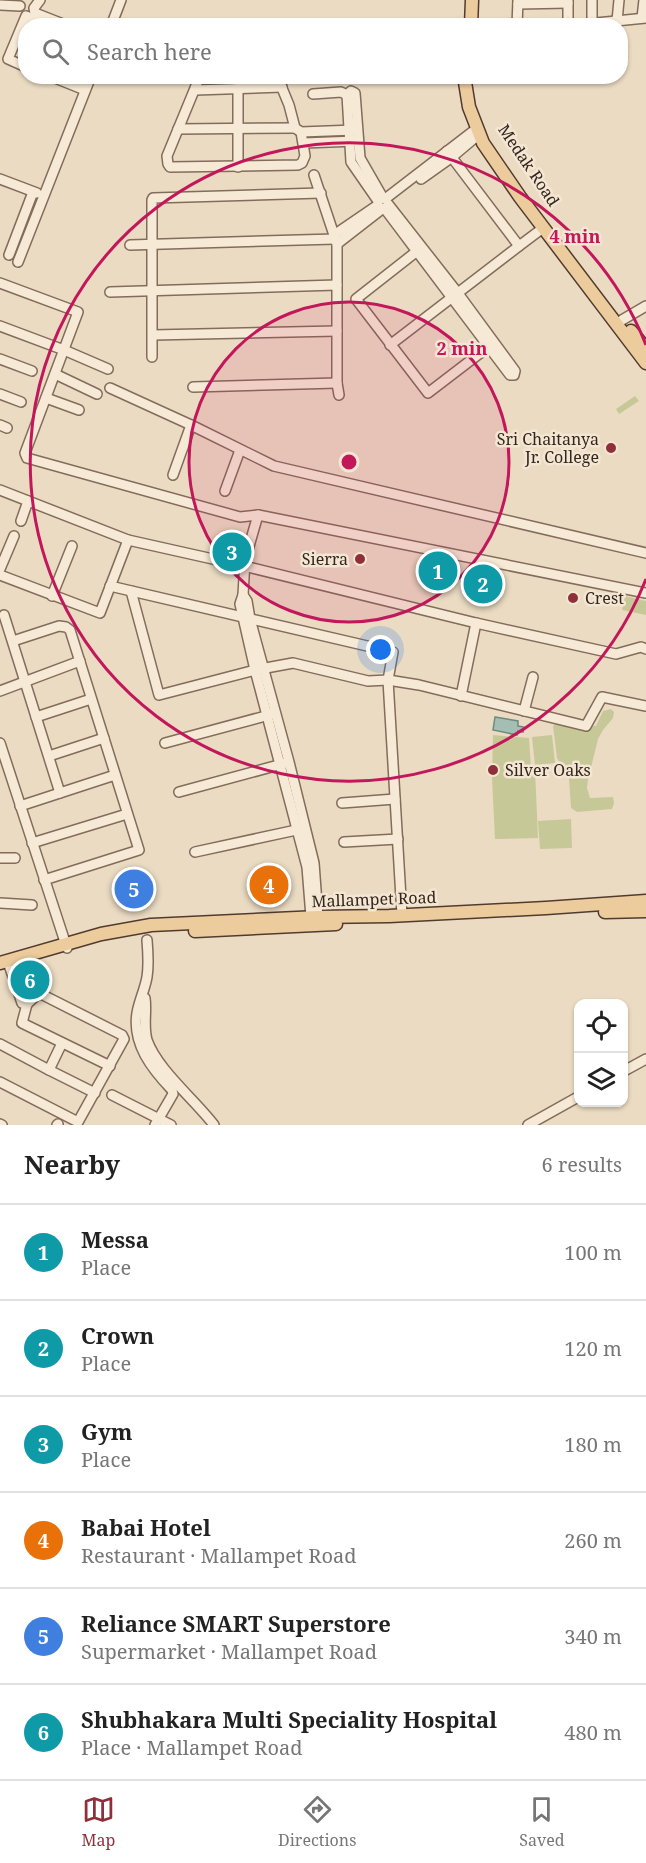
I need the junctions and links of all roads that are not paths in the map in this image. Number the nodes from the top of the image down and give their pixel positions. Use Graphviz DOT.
graph roads {
  1 [pos="40,0"];
  2 [pos="121,0"];
  3 [pos="464,0"];
  4 [pos="471,0"];
  5 [pos="592,0"];
  6 [pos="619,0"];
  7 [pos="644,0"];
  8 [pos="518,2"];
  9 [pos="568,2"];
  10 [pos="0,5"];
  11 [pos="20,6"];
  12 [pos="48,18"];
  13 [pos="114,18"];
  14 [pos="464,18"];
  15 [pos="471,18"];
  16 [pos="517,18"];
  17 [pos="567,18"];
  18 [pos="592,18"];
  19 [pos="617,18"];
  20 [pos="644,18"];
  21 [pos="628,20"];
  22 [pos="18,36"];
  23 [pos="18,63"];
  24 [pos="79,84"];
  25 [pos="88,84"];
  26 [pos="197,84"];
  27 [pos="281,84"];
  28 [pos="465,84"];
  29 [pos="473,84"];
  30 [pos="282,87"];
  31 [pos="238,88"];
  32 [pos="86,90"];
  33 [pos="195,90"];
  34 [pos="313,94"];
  35 [pos="178,129"];
  36 [pos="238,129"];
  37 [pos="298,130"];
  38 [pos="354,130"];
  39 [pos="477,132"];
  40 [pos="304,142"];
  41 [pos="354,142"];
  42 [pos="449,154"];
  43 [pos="238,167"];
  44 [pos="314,175"];
  45 [pos="0,179"];
  46 [pos="33,192"];
  47 [pos="321,193"];
  48 [pos="44,196"];
  49 [pos="383,203"];
  50 [pos="543,228"];
  51 [pos="336,239"];
  52 [pos="152,244"];
  53 [pos="130,245"];
  54 [pos="519,246"];
  55 [pos="420,249"];
  56 [pos="4,253"];
  57 [pos="0,283"];
  58 [pos="337,285"];
  59 [pos="152,290"];
  60 [pos="110,292"];
  61 [pos="454,294"];
  62 [pos="646,306"];
  63 [pos="622,320"];
  64 [pos="0,326"];
  65 [pos="337,331"];
  66 [pos="153,335"];
  67 [pos="390,345"];
  68 [pos="646,349"];
  69 [pos="64,350"];
  70 [pos="152,357"];
  71 [pos="0,359"];
  72 [pos="646,363"];
  73 [pos="108,369"];
  74 [pos="32,370"];
  75 [pos="55,375"];
  76 [pos="338,383"];
  77 [pos="193,387"];
  78 [pos="110,388"];
  79 [pos="0,394"];
  80 [pos="97,394"];
  81 [pos="339,395"];
  82 [pos="46,398"];
  83 [pos="21,402"];
  84 [pos="79,410"];
  85 [pos="191,425"];
  86 [pos="240,450"];
  87 [pos="173,475"];
  88 [pos="0,490"];
  89 [pos="225,491"];
  90 [pos="28,501"];
  91 [pos="258,515"];
  92 [pos="21,521"];
  93 [pos="14,536"];
  94 [pos="128,540"];
  95 [pos="72,546"];
  96 [pos="646,553"];
  97 [pos="244,566"];
  98 [pos="0,569"];
  99 [pos="0,575"];
  100 [pos="110,586"];
  101 [pos="131,591"];
  102 [pos="646,593"];
  103 [pos="52,596"];
  104 [pos="4,615"];
  105 [pos="247,618"];
  106 [pos="476,623"];
  107 [pos="13,641"];
  108 [pos="646,648"];
  109 [pos="80,661"];
  110 [pos="260,669"];
  111 [pos="533,677"];
  112 [pos="388,680"];
  113 [pos="25,681"];
  114 [pos="0,691"];
  115 [pos="462,696"];
  116 [pos="92,699"];
  117 [pos="646,706"];
  118 [pos="524,711"];
  119 [pos="272,714"];
  120 [pos="36,717"];
  121 [pos="104,738"];
  122 [pos="0,742"];
  123 [pos="165,743"];
  124 [pos="49,756"];
  125 [pos="285,763"];
  126 [pos="115,775"];
  127 [pos="5,776"];
  128 [pos="179,792"];
  129 [pos="60,793"];
  130 [pos="395,799"];
  131 [pos="342,803"];
  132 [pos="20,806"];
  133 [pos="127,814"];
  134 [pos="301,829"];
  135 [pos="398,839"];
  136 [pos="344,842"];
  137 [pos="32,843"];
  138 [pos="195,852"];
  139 [pos="0,858"];
  140 [pos="15,858"];
  141 [pos="44,880"];
  142 [pos="646,901"];
  143 [pos="0,903"];
  144 [pos="32,905"];
  145 [pos="646,911"];
  146 [pos="402,915"];
  147 [pos="314,917"];
  148 [pos="147,940"];
  149 [pos="66,946"];
  150 [pos="3,965"];
  151 [pos="143,993"];
  152 [pos="27,1004"];
  153 [pos="62,1043"];
  154 [pos="0,1044"];
  155 [pos="646,1059"];
  156 [pos="110,1066"];
  157 [pos="628,1069"];
  158 [pos="49,1070"];
  159 [pos="0,1082"];
  160 [pos="95,1093"];
  161 [pos="112,1095"];
  162 [pos="574,1100"];
  163 [pos="157,1122"];
  164 [pos="538,1122"];
  165 [pos="171,1125"];
  166 [pos="214,1125"];
  167 [pos="528,1125"];
  1 -- 12 [label="street"];
  2 -- 13 [label="street"];
  3 -- 14 [label="main road"];
  4 -- 15 [label="main road"];
  5 -- 18 [label="street"];
  6 -- 19 [label="street"];
  7 -- 20 [label="street"];
  8 -- 9 [label="street"];
  8 -- 16 [label="street"];
  9 -- 17 [label="street"];
  10 -- 11 [label="street"];
  20 -- 21 [label="street"];
  22 -- 23 [label="street"];
  24 -- 32 [label="street"];
  25 -- 32 [label="street"];
  26 -- 33 [label="street"];
  27 -- 30 [label="street"];
  28 -- 39 [label="main road, Medak Road"];
  29 -- 63 [label="main road, Medak Road"];
  30 -- 31 [label="street"];
  30 -- 37 [label="street"];
  31 -- 33 [label="street"];
  31 -- 36 [label="street"];
  32 -- 48 [label="street"];
  33 -- 35 [label="street"];
  34 -- 38 [label="street"];
  35 -- 36 [label="street"];
  35 -- 43 [label="street"];
  36 -- 37 [label="street"];
  36 -- 43 [label="street"];
  37 -- 38 [label="street"];
  37 -- 40 [label="street"];
  38 -- 41 [label="street"];
  39 -- 42 [label="street"];
  39 -- 50 [label="main road, Medak Road"];
  40 -- 41 [label="street"];
  40 -- 43 [label="street"];
  41 -- 49 [label="street"];
  42 -- 49 [label="street"];
  42 -- 54 [label="street"];
  44 -- 47 [label="street"];
  45 -- 46 [label="street"];
  46 -- 48 [label="street"];
  46 -- 56 [label="street"];
  47 -- 51 [label="street"];
  47 -- 52 [label="street"];
  48 -- 56 [label="street"];
  49 -- 51 [label="street"];
  49 -- 55 [label="street"];
  50 -- 54 [label="street"];
  50 -- 72 [label="main road, Medak Road"];
  51 -- 52 [label="street"];
  51 -- 58 [label="street"];
  52 -- 53 [label="street"];
  52 -- 59 [label="street"];
  54 -- 61 [label="street"];
  55 -- 61 [label="street"];
  55 -- 67 [label="street"];
  57 -- 69 [label="street"];
  58 -- 59 [label="street"];
  58 -- 65 [label="street"];
  59 -- 60 [label="street"];
  59 -- 66 [label="street"];
  61 -- 67 [label="street"];
  61 -- 67 [label="street"];
  62 -- 63 [label="street"];
  63 -- 68 [label="main road, Medak Road"];
  64 -- 69 [label="street"];
  65 -- 66 [label="street"];
  65 -- 76 [label="street"];
  66 -- 70 [label="street"];
  69 -- 73 [label="street"];
  69 -- 75 [label="street"];
  71 -- 74 [label="street"];
  75 -- 80 [label="street"];
  75 -- 82 [label="street"];
  76 -- 77 [label="street"];
  76 -- 81 [label="street"];
  78 -- 85 [label="street"];
  79 -- 83 [label="street"];
  82 -- 84 [label="street"];
  82 -- 91 [label="street"];
  85 -- 86 [label="street"];
  85 -- 87 [label="street"];
  86 -- 89 [label="street"];
  86 -- 96 [label="street"];
  88 -- 90 [label="street"];
  90 -- 92 [label="street"];
  90 -- 94 [label="street"];
  91 -- 97 [label="street"];
  91 -- 102 [label="street"];
  93 -- 98 [label="street"];
  94 -- 97 [label="street"];
  94 -- 100 [label="street"];
  95 -- 103 [label="street"];
  97 -- 105 [label="street"];
  97 -- 106 [label="street"];
  99 -- 103 [label="street"];
  100 -- 101 [label="street"];
  100 -- 103 [label="street"];
  101 -- 105 [label="street"];
  101 -- 110 [label="street"];
  104 -- 107 [label="street"];
  105 -- 110 [label="street"];
  105 -- 112 [label="street"];
  106 -- 108 [label="street"];
  106 -- 115 [label="street"];
  107 -- 109 [label="street"];
  107 -- 113 [label="street"];
  109 -- 113 [label="street"];
  109 -- 116 [label="street"];
  110 -- 112 [label="street"];
  110 -- 119 [label="street"];
  111 -- 118 [label="street"];
  112 -- 115 [label="street"];
  112 -- 130 [label="street"];
  113 -- 114 [label="street"];
  113 -- 120 [label="street"];
  115 -- 118 [label="street"];
  116 -- 120 [label="street"];
  116 -- 121 [label="street"];
  117 -- 118 [label="street"];
  119 -- 123 [label="street"];
  119 -- 125 [label="street"];
  120 -- 124 [label="street"];
  121 -- 124 [label="street"];
  121 -- 126 [label="street"];
  122 -- 127 [label="street"];
  124 -- 129 [label="street"];
  125 -- 128 [label="street"];
  125 -- 134 [label="street"];
  126 -- 129 [label="street"];
  126 -- 133 [label="street"];
  127 -- 132 [label="street"];
  129 -- 132 [label="street"];
  130 -- 131 [label="street"];
  130 -- 135 [label="street"];
  132 -- 137 [label="street"];
  133 -- 137 [label="street"];
  133 -- 141 [label="street"];
  134 -- 138 [label="street"];
  134 -- 147 [label="street"];
  135 -- 136 [label="street"];
  135 -- 146 [label="street"];
  137 -- 141 [label="street"];
  139 -- 140 [label="street"];
  141 -- 149 [label="street"];
  142 -- 146 [label="main road, Mallampet Road"];
  143 -- 144 [label="street"];
  145 -- 149 [label="main road, Mallampet Road"];
  146 -- 147 [label="main road, Mallampet Road"];
  147 -- 149 [label="main road, Mallampet Road"];
  148 -- 151 [label="street"];
  149 -- 150 [label="main road, Mallampet Road"];
  150 -- 152 [label="street"];
  151 -- 163 [label="street"];
  151 -- 166 [label="street"];
  152 -- 153 [label="street"];
  152 -- 156 [label="street"];
  153 -- 156 [label="street"];
  153 -- 158 [label="street"];
  154 -- 158 [label="street"];
  155 -- 157 [label="street"];
  156 -- 160 [label="street"];
  158 -- 160 [label="street"];
  159 -- 160 [label="street"];
  161 -- 163 [label="street"];
  162 -- 164 [label="street"];
  163 -- 165 [label="street"];
  164 -- 167 [label="street"];
}
